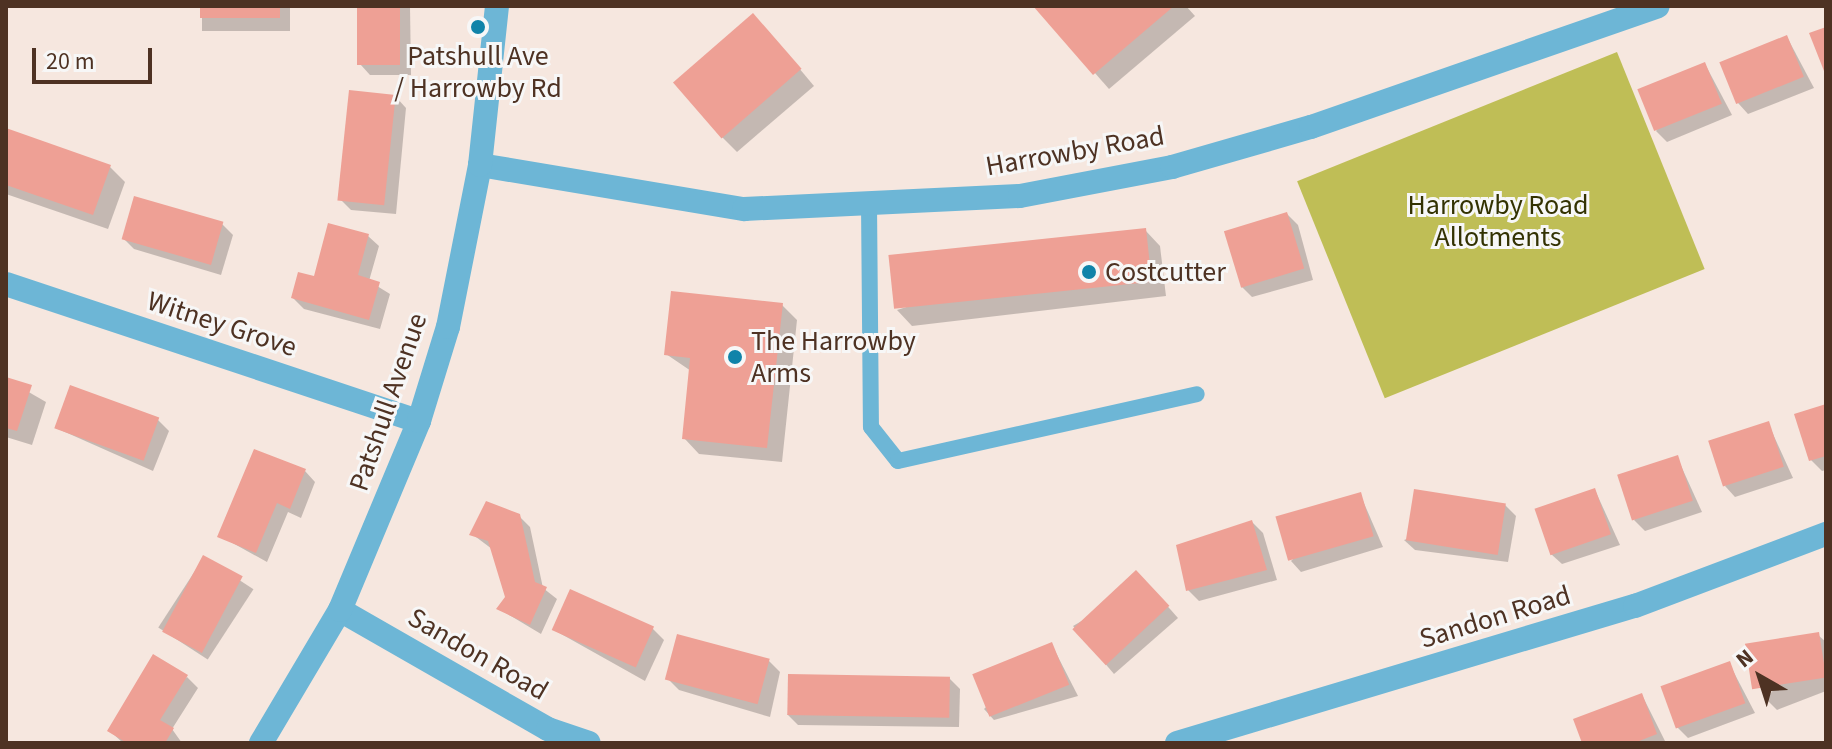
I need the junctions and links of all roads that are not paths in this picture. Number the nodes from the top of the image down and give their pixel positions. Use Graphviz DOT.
graph roads {
  1 [pos="497,6"];
  2 [pos="1658,6"];
  3 [pos="1604,15"];
  4 [pos="480,165"];
  5 [pos="869,203"];
  6 [pos="6,284"];
  7 [pos="1197,394"];
  8 [pos="419,421"];
  9 [pos="1826,534"];
  10 [pos="340,610"];
  11 [pos="261,743"];
  12 [pos="589,743"];
  13 [pos="1177,743"];
  1 -- 4 [label="street, Patshull Avenue"];
  2 -- 3 [label="street, Harrowby Road"];
  3 -- 5 [label="street, Harrowby Road"];
  4 -- 5 [label="street, Harrowby Road"];
  4 -- 8 [label="street, Patshull Avenue"];
  5 -- 7 [label="lane"];
  6 -- 8 [label="street, Witney Grove"];
  8 -- 10 [label="street, Patshull Avenue"];
  9 -- 13 [label="street, Sandon Road"];
  10 -- 11 [label="street, Patshull Avenue"];
  10 -- 12 [label="street, Sandon Road"];
}
